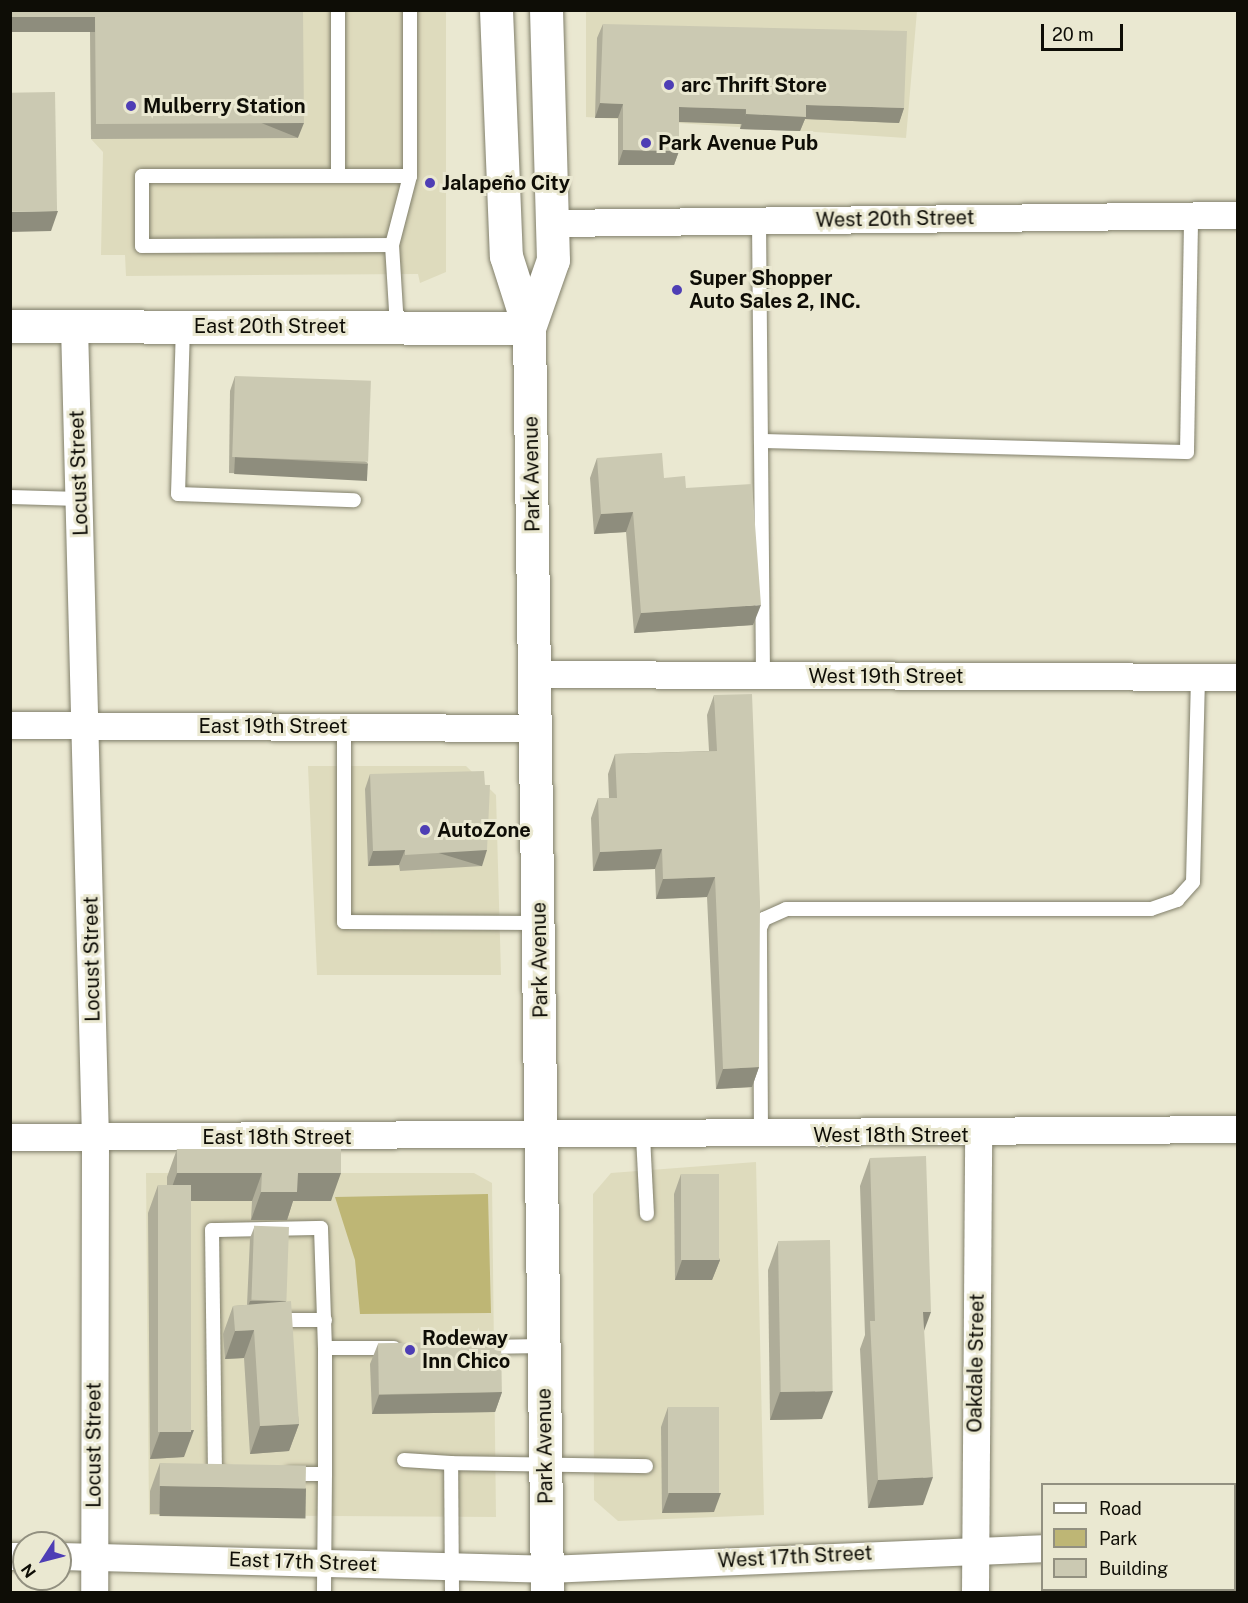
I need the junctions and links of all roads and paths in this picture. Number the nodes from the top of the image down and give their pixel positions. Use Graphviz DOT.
graph roads {
  1 [pos="338,10"];
  2 [pos="410,10"];
  3 [pos="496,10"];
  4 [pos="546,10"];
  5 [pos="338,176"];
  6 [pos="410,176"];
  7 [pos="1191,215"];
  8 [pos="1238,215"];
  9 [pos="759,221"];
  10 [pos="552,223"];
  11 [pos="392,245"];
  12 [pos="10,326"];
  13 [pos="74,326"];
  14 [pos="183,326"];
  15 [pos="397,326"];
  16 [pos="529,328"];
  17 [pos="761,441"];
  18 [pos="10,497"];
  19 [pos="80,499"];
  20 [pos="354,500"];
  21 [pos="536,674"];
  22 [pos="763,675"];
  23 [pos="1198,676"];
  24 [pos="1238,677"];
  25 [pos="10,725"];
  26 [pos="88,725"];
  27 [pos="344,726"];
  28 [pos="535,728"];
  29 [pos="539,923"];
  30 [pos="1238,1129"];
  31 [pos="978,1134"];
  32 [pos="761,1135"];
  33 [pos="544,1136"];
  34 [pos="643,1136"];
  35 [pos="10,1137"];
  36 [pos="95,1138"];
  37 [pos="647,1214"];
  38 [pos="258,1320"];
  39 [pos="325,1320"];
  40 [pos="543,1346"];
  41 [pos="463,1347"];
  42 [pos="326,1348"];
  43 [pos="406,1348"];
  44 [pos="404,1460"];
  45 [pos="451,1463"];
  46 [pos="546,1466"];
  47 [pos="646,1466"];
  48 [pos="237,1474"];
  49 [pos="270,1474"];
  50 [pos="325,1474"];
  51 [pos="974,1548"];
  52 [pos="1041,1548"];
  53 [pos="72,1556"];
  54 [pos="93,1556"];
  55 [pos="324,1563"];
  56 [pos="451,1580"];
  57 [pos="547,1581"];
  58 [pos="94,1593"];
  59 [pos="324,1593"];
  60 [pos="975,1593"];
  1 -- 5 [label="lane"];
  2 -- 6 [label="lane"];
  3 -- 16 [label="main road, Park Avenue"];
  4 -- 10 [label="main road, Park Avenue"];
  5 -- 6 [label="lane"];
  5 -- 11 [label="lane"];
  6 -- 11 [label="lane"];
  7 -- 8 [label="street, West 20th Street"];
  7 -- 9 [label="street, West 20th Street"];
  7 -- 17 [label="lane"];
  9 -- 10 [label="street, West 20th Street"];
  9 -- 17 [label="lane"];
  10 -- 16 [label="main road, Park Avenue"];
  11 -- 15 [label="lane"];
  12 -- 13 [label="main road, East 20th Street"];
  13 -- 14 [label="main road, East 20th Street"];
  13 -- 19 [label="street, Locust Street"];
  14 -- 15 [label="main road, East 20th Street"];
  14 -- 20 [label="lane"];
  15 -- 16 [label="main road, East 20th Street"];
  16 -- 21 [label="main road, Park Avenue"];
  17 -- 22 [label="lane"];
  18 -- 19 [label="lane"];
  19 -- 26 [label="street, Locust Street"];
  21 -- 22 [label="street, West 19th Street"];
  21 -- 28 [label="main road, Park Avenue"];
  22 -- 23 [label="street, West 19th Street"];
  23 -- 24 [label="street, West 19th Street"];
  23 -- 32 [label="lane"];
  25 -- 26 [label="street, East 19th Street"];
  26 -- 27 [label="street, East 19th Street"];
  26 -- 36 [label="street, Locust Street"];
  27 -- 28 [label="street, East 19th Street"];
  27 -- 29 [label="lane"];
  28 -- 29 [label="main road, Park Avenue"];
  29 -- 33 [label="main road, Park Avenue"];
  30 -- 31 [label="street, West 18th Street"];
  31 -- 32 [label="street, West 18th Street"];
  31 -- 51 [label="street, Oakdale Street"];
  32 -- 34 [label="street, West 18th Street"];
  33 -- 34 [label="street, West 18th Street"];
  33 -- 36 [label="street, East 18th Street"];
  33 -- 40 [label="main road, Park Avenue"];
  34 -- 37 [label="lane"];
  35 -- 36 [label="street, East 18th Street"];
  36 -- 54 [label="street, Locust Street"];
  38 -- 39 [label="lane"];
  39 -- 42 [label="lane"];
  39 -- 48 [label="lane"];
  40 -- 41 [label="lane"];
  40 -- 46 [label="main road, Park Avenue"];
  42 -- 43 [label="lane"];
  42 -- 50 [label="lane"];
  44 -- 45 [label="lane"];
  45 -- 46 [label="lane"];
  45 -- 56 [label="lane"];
  46 -- 47 [label="lane"];
  46 -- 57 [label="main road, Park Avenue"];
  49 -- 50 [label="lane"];
  50 -- 55 [label="lane"];
  51 -- 52 [label="street, West 17th Street"];
  51 -- 57 [label="street, West 17th Street"];
  51 -- 60 [label="street, Oakdale Street"];
  53 -- 54 [label="street, East 17th Street"];
  54 -- 55 [label="street, East 17th Street"];
  54 -- 58 [label="street, Locust Street"];
  55 -- 56 [label="street, East 17th Street"];
  55 -- 59 [label="lane"];
  56 -- 57 [label="street, East 17th Street"];
}
